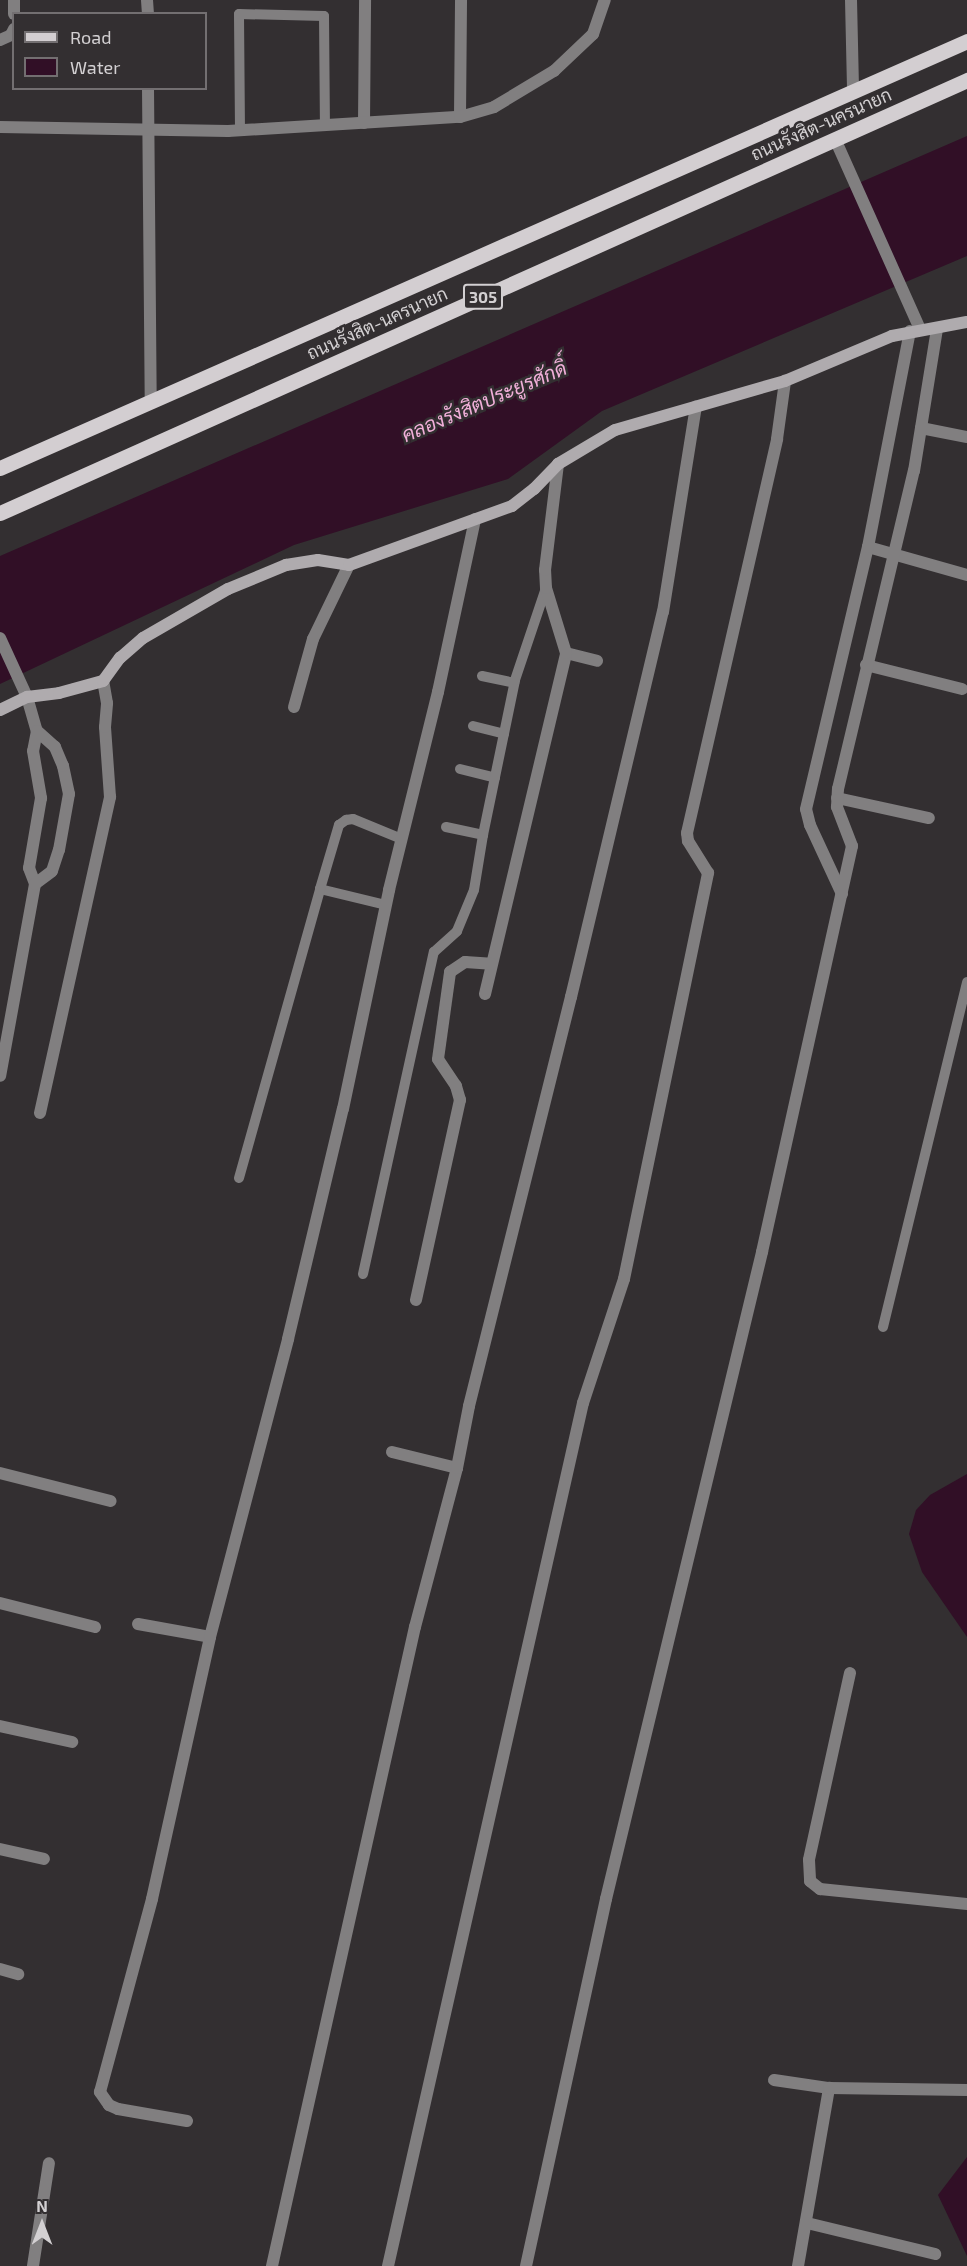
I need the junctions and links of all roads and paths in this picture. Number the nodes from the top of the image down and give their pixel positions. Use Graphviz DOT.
graph roads {
  1 [pos="365,0"];
  2 [pos="461,0"];
  3 [pos="604,0"];
  4 [pos="850,0"];
  5 [pos="967,41"];
  6 [pos="967,80"];
  7 [pos="148,90"];
  8 [pos="853,91"];
  9 [pos="460,117"];
  10 [pos="364,123"];
  11 [pos="325,125"];
  12 [pos="0,127"];
  13 [pos="149,130"];
  14 [pos="234,130"];
  15 [pos="835,139"];
  16 [pos="967,322"];
  17 [pos="937,329"];
  18 [pos="915,330"];
  19 [pos="785,381"];
  20 [pos="151,402"];
  21 [pos="696,407"];
  22 [pos="921,428"];
  23 [pos="967,436"];
  24 [pos="558,464"];
  25 [pos="0,468"];
  26 [pos="0,513"];
  27 [pos="475,519"];
  28 [pos="868,547"];
  29 [pos="895,554"];
  30 [pos="349,565"];
  31 [pos="967,575"];
  32 [pos="546,588"];
  33 [pos="0,638"];
  34 [pos="566,653"];
  35 [pos="597,661"];
  36 [pos="866,665"];
  37 [pos="482,676"];
  38 [pos="103,681"];
  39 [pos="514,683"];
  40 [pos="962,689"];
  41 [pos="27,697"];
  42 [pos="294,708"];
  43 [pos="0,710"];
  44 [pos="473,726"];
  45 [pos="37,730"];
  46 [pos="504,734"];
  47 [pos="460,769"];
  48 [pos="495,778"];
  49 [pos="837,798"];
  50 [pos="929,818"];
  51 [pos="446,827"];
  52 [pos="483,835"];
  53 [pos="402,839"];
  54 [pos="35,884"];
  55 [pos="320,889"];
  56 [pos="842,894"];
  57 [pos="386,905"];
  58 [pos="490,964"];
  59 [pos="967,982"];
  60 [pos="485,994"];
  61 [pos="0,1076"];
  62 [pos="40,1113"];
  63 [pos="239,1178"];
  64 [pos="363,1274"];
  65 [pos="416,1300"];
  66 [pos="883,1327"];
  67 [pos="392,1452"];
  68 [pos="457,1468"];
  69 [pos="0,1473"];
  70 [pos="111,1501"];
  71 [pos="0,1603"];
  72 [pos="138,1624"];
  73 [pos="95,1627"];
  74 [pos="210,1637"];
  75 [pos="850,1673"];
  76 [pos="0,1726"];
  77 [pos="72,1742"];
  78 [pos="0,1849"];
  79 [pos="44,1859"];
  80 [pos="964,1903"];
  81 [pos="0,1969"];
  82 [pos="18,1974"];
  83 [pos="774,2079"];
  84 [pos="829,2088"];
  85 [pos="967,2090"];
  86 [pos="187,2121"];
  87 [pos="49,2163"];
  88 [pos="807,2223"];
  89 [pos="934,2254"];
  90 [pos="33,2266"];
  91 [pos="272,2266"];
  92 [pos="388,2266"];
  93 [pos="526,2266"];
  94 [pos="798,2266"];
  1 -- 10 [label="street"];
  2 -- 9 [label="street"];
  3 -- 9 [label="street"];
  4 -- 8 [label="street"];
  5 -- 8 [label="main road, ถนนรังสิต-นครนายก / 305"];
  6 -- 15 [label="main road, ถนนรังสิต-นครนายก / 305"];
  7 -- 13 [label="street"];
  8 -- 20 [label="main road, ถนนรังสิต-นครนายก / 305"];
  9 -- 10 [label="street"];
  10 -- 11 [label="street"];
  11 -- 14 [label="street"];
  11 -- 14 [label="lane"];
  12 -- 13 [label="street"];
  13 -- 14 [label="street"];
  13 -- 20 [label="street"];
  15 -- 18 [label="street"];
  15 -- 26 [label="main road, ถนนรังสิต-นครนายก / 305"];
  16 -- 17 [label="street"];
  17 -- 18 [label="street"];
  17 -- 22 [label="street"];
  18 -- 19 [label="street"];
  18 -- 28 [label="street"];
  19 -- 21 [label="street"];
  19 -- 92 [label="street"];
  20 -- 25 [label="main road, ถนนรังสิต-นครนายก / 305"];
  21 -- 24 [label="street"];
  21 -- 68 [label="street"];
  22 -- 23 [label="street"];
  22 -- 29 [label="street"];
  24 -- 27 [label="street"];
  24 -- 32 [label="street"];
  27 -- 30 [label="street"];
  27 -- 53 [label="street"];
  28 -- 29 [label="street"];
  28 -- 56 [label="street"];
  29 -- 31 [label="street"];
  29 -- 36 [label="street"];
  30 -- 38 [label="street"];
  30 -- 42 [label="street"];
  32 -- 34 [label="street"];
  32 -- 39 [label="lane"];
  33 -- 41 [label="street"];
  34 -- 35 [label="street"];
  34 -- 58 [label="street"];
  36 -- 40 [label="street"];
  36 -- 49 [label="street"];
  37 -- 39 [label="lane"];
  38 -- 41 [label="street"];
  38 -- 62 [label="street"];
  39 -- 46 [label="lane"];
  41 -- 43 [label="street"];
  41 -- 45 [label="street"];
  44 -- 46 [label="lane"];
  45 -- 54 [label="street"];
  45 -- 54 [label="street"];
  46 -- 48 [label="lane"];
  47 -- 48 [label="lane"];
  48 -- 52 [label="lane"];
  49 -- 50 [label="street"];
  49 -- 56 [label="street"];
  51 -- 52 [label="lane"];
  52 -- 64 [label="lane"];
  53 -- 55 [label="lane"];
  53 -- 57 [label="street"];
  54 -- 61 [label="street"];
  55 -- 57 [label="lane"];
  55 -- 63 [label="lane"];
  56 -- 93 [label="street"];
  57 -- 74 [label="street"];
  58 -- 60 [label="street"];
  58 -- 65 [label="street"];
  59 -- 66 [label="lane"];
  67 -- 68 [label="street"];
  68 -- 91 [label="street"];
  69 -- 70 [label="street"];
  71 -- 73 [label="street"];
  72 -- 74 [label="street"];
  74 -- 86 [label="street"];
  75 -- 80 [label="street"];
  76 -- 77 [label="street"];
  78 -- 79 [label="street"];
  81 -- 82 [label="street"];
  83 -- 84 [label="street"];
  84 -- 85 [label="street"];
  84 -- 88 [label="street"];
  87 -- 90 [label="street"];
  88 -- 89 [label="street"];
  88 -- 94 [label="street"];
}
